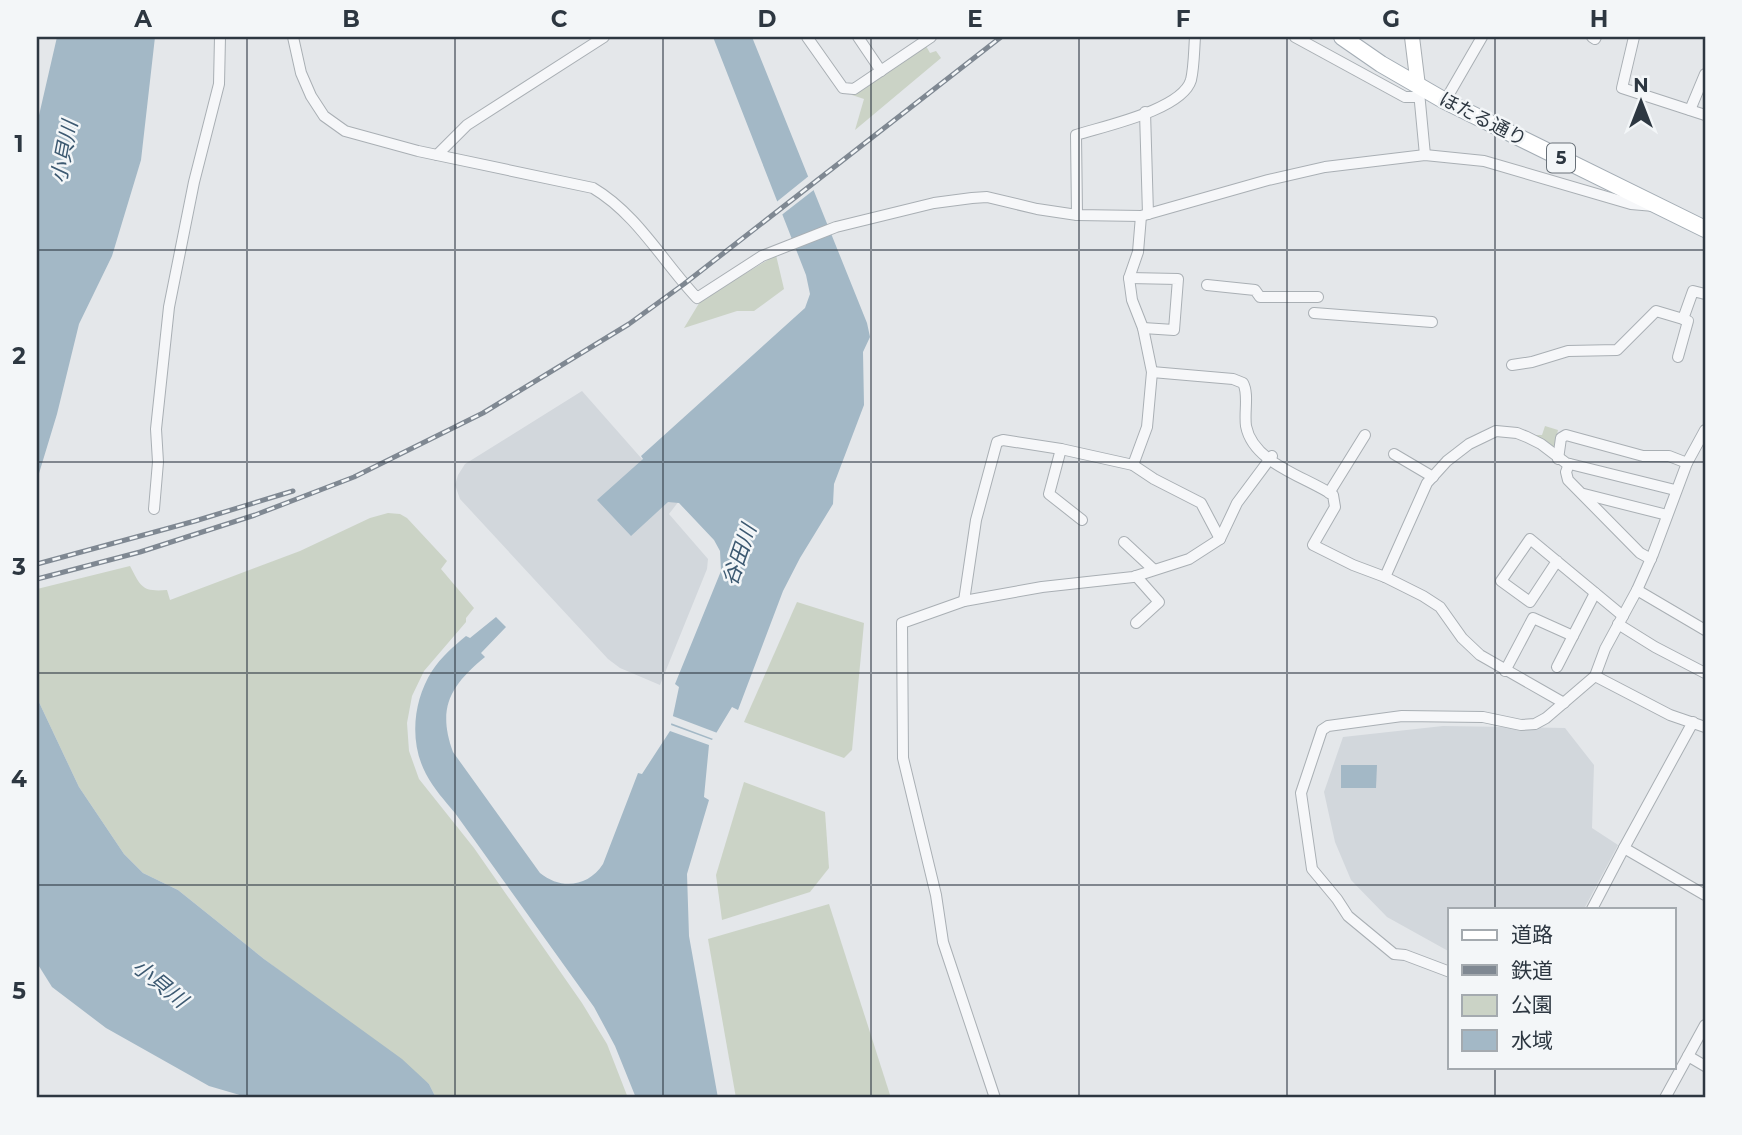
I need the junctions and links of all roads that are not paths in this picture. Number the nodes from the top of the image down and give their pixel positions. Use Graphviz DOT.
graph roads {
  1 [pos="220,37"];
  2 [pos="293,37"];
  3 [pos="604,37"];
  4 [pos="807,37"];
  5 [pos="858,37"];
  6 [pos="931,37"];
  7 [pos="1195,37"];
  8 [pos="1295,37"];
  9 [pos="1342,37"];
  10 [pos="1412,37"];
  11 [pos="1482,37"];
  12 [pos="1634,37"];
  13 [pos="917,41"];
  14 [pos="881,71"];
  15 [pos="1705,74"];
  16 [pos="1419,92"];
  17 [pos="1445,101"];
  18 [pos="1690,110"];
  19 [pos="1145,112"];
  20 [pos="1705,115"];
  21 [pos="437,155"];
  22 [pos="1425,155"];
  23 [pos="1660,206"];
  24 [pos="1077,215"];
  25 [pos="1145,215"];
  26 [pos="1705,229"];
  27 [pos="1129,278"];
  28 [pos="1207,285"];
  29 [pos="1705,295"];
  30 [pos="1318,297"];
  31 [pos="1314,313"];
  32 [pos="1683,319"];
  33 [pos="1432,322"];
  34 [pos="1143,328"];
  35 [pos="1678,356"];
  36 [pos="1513,365"];
  37 [pos="1152,372"];
  38 [pos="1705,430"];
  39 [pos="1365,435"];
  40 [pos="1060,449"];
  41 [pos="1394,454"];
  42 [pos="1270,458"];
  43 [pos="1558,459"];
  44 [pos="1687,463"];
  45 [pos="1569,464"];
  46 [pos="1133,465"];
  47 [pos="1433,477"];
  48 [pos="1675,490"];
  49 [pos="1329,493"];
  50 [pos="1581,493"];
  51 [pos="154,509"];
  52 [pos="1667,515"];
  53 [pos="1082,520"];
  54 [pos="1220,539"];
  55 [pos="1124,542"];
  56 [pos="1651,559"];
  57 [pos="1557,561"];
  58 [pos="1153,569"];
  59 [pos="1136,576"];
  60 [pos="1385,577"];
  61 [pos="1637,590"];
  62 [pos="1595,593"];
  63 [pos="964,601"];
  64 [pos="1620,620"];
  65 [pos="1136,623"];
  66 [pos="1705,630"];
  67 [pos="1573,636"];
  68 [pos="1557,667"];
  69 [pos="1505,671"];
  70 [pos="1705,673"];
  71 [pos="1595,676"];
  72 [pos="1564,703"];
  73 [pos="1693,722"];
  74 [pos="1705,727"];
  75 [pos="1625,848"];
  76 [pos="1705,895"];
  77 [pos="1593,908"];
  78 [pos="1448,971"];
  79 [pos="1705,1025"];
  80 [pos="1688,1056"];
  81 [pos="1705,1066"];
  82 [pos="995,1098"];
  83 [pos="1665,1098"];
  1 -- 51 [label="street"];
  2 -- 21 [label="street"];
  3 -- 21 [label="street"];
  4 -- 14 [label="street"];
  5 -- 14 [label="street"];
  6 -- 13 [label="street"];
  7 -- 19 [label="street"];
  8 -- 16 [label="street"];
  9 -- 16 [label="main road, ほたる通り / 5"];
  10 -- 16 [label="street"];
  11 -- 17 [label="street"];
  12 -- 18 [label="street"];
  13 -- 14 [label="street"];
  15 -- 18 [label="street"];
  16 -- 17 [label="main road, ほたる通り / 5"];
  16 -- 22 [label="street"];
  17 -- 23 [label="main road, ほたる通り / 5"];
  18 -- 20 [label="street"];
  19 -- 24 [label="street"];
  19 -- 25 [label="street"];
  21 -- 24 [label="street"];
  22 -- 23 [label="street"];
  22 -- 25 [label="street"];
  23 -- 26 [label="main road, ほたる通り / 5"];
  24 -- 25 [label="street"];
  25 -- 27 [label="street"];
  27 -- 34 [label="street"];
  27 -- 34 [label="street"];
  28 -- 30 [label="street"];
  29 -- 32 [label="street"];
  31 -- 33 [label="street"];
  32 -- 35 [label="street"];
  32 -- 36 [label="street"];
  34 -- 37 [label="street"];
  37 -- 42 [label="street"];
  37 -- 46 [label="street"];
  38 -- 44 [label="street"];
  39 -- 49 [label="street"];
  40 -- 46 [label="street"];
  40 -- 53 [label="street"];
  40 -- 63 [label="street"];
  41 -- 47 [label="street"];
  42 -- 49 [label="street"];
  42 -- 54 [label="street"];
  43 -- 44 [label="street"];
  43 -- 45 [label="street"];
  43 -- 47 [label="street"];
  44 -- 48 [label="street"];
  45 -- 48 [label="street"];
  45 -- 50 [label="street"];
  46 -- 54 [label="street"];
  47 -- 60 [label="street"];
  48 -- 52 [label="street"];
  49 -- 60 [label="street"];
  50 -- 52 [label="street"];
  50 -- 56 [label="street"];
  52 -- 56 [label="street"];
  54 -- 58 [label="street"];
  55 -- 58 [label="street"];
  56 -- 61 [label="street"];
  57 -- 57 [label="street"];
  57 -- 62 [label="street"];
  58 -- 59 [label="street"];
  59 -- 63 [label="street"];
  59 -- 65 [label="street"];
  60 -- 69 [label="street"];
  61 -- 64 [label="street"];
  61 -- 66 [label="street"];
  62 -- 64 [label="street"];
  62 -- 67 [label="street"];
  63 -- 82 [label="street"];
  64 -- 70 [label="street"];
  64 -- 71 [label="street"];
  67 -- 68 [label="street"];
  67 -- 69 [label="street"];
  69 -- 72 [label="street"];
  71 -- 72 [label="street"];
  71 -- 73 [label="street"];
  72 -- 78 [label="street"];
  73 -- 74 [label="street"];
  73 -- 75 [label="street"];
  75 -- 76 [label="street"];
  75 -- 77 [label="street"];
  79 -- 80 [label="street"];
  80 -- 81 [label="street"];
  80 -- 83 [label="street"];
}
